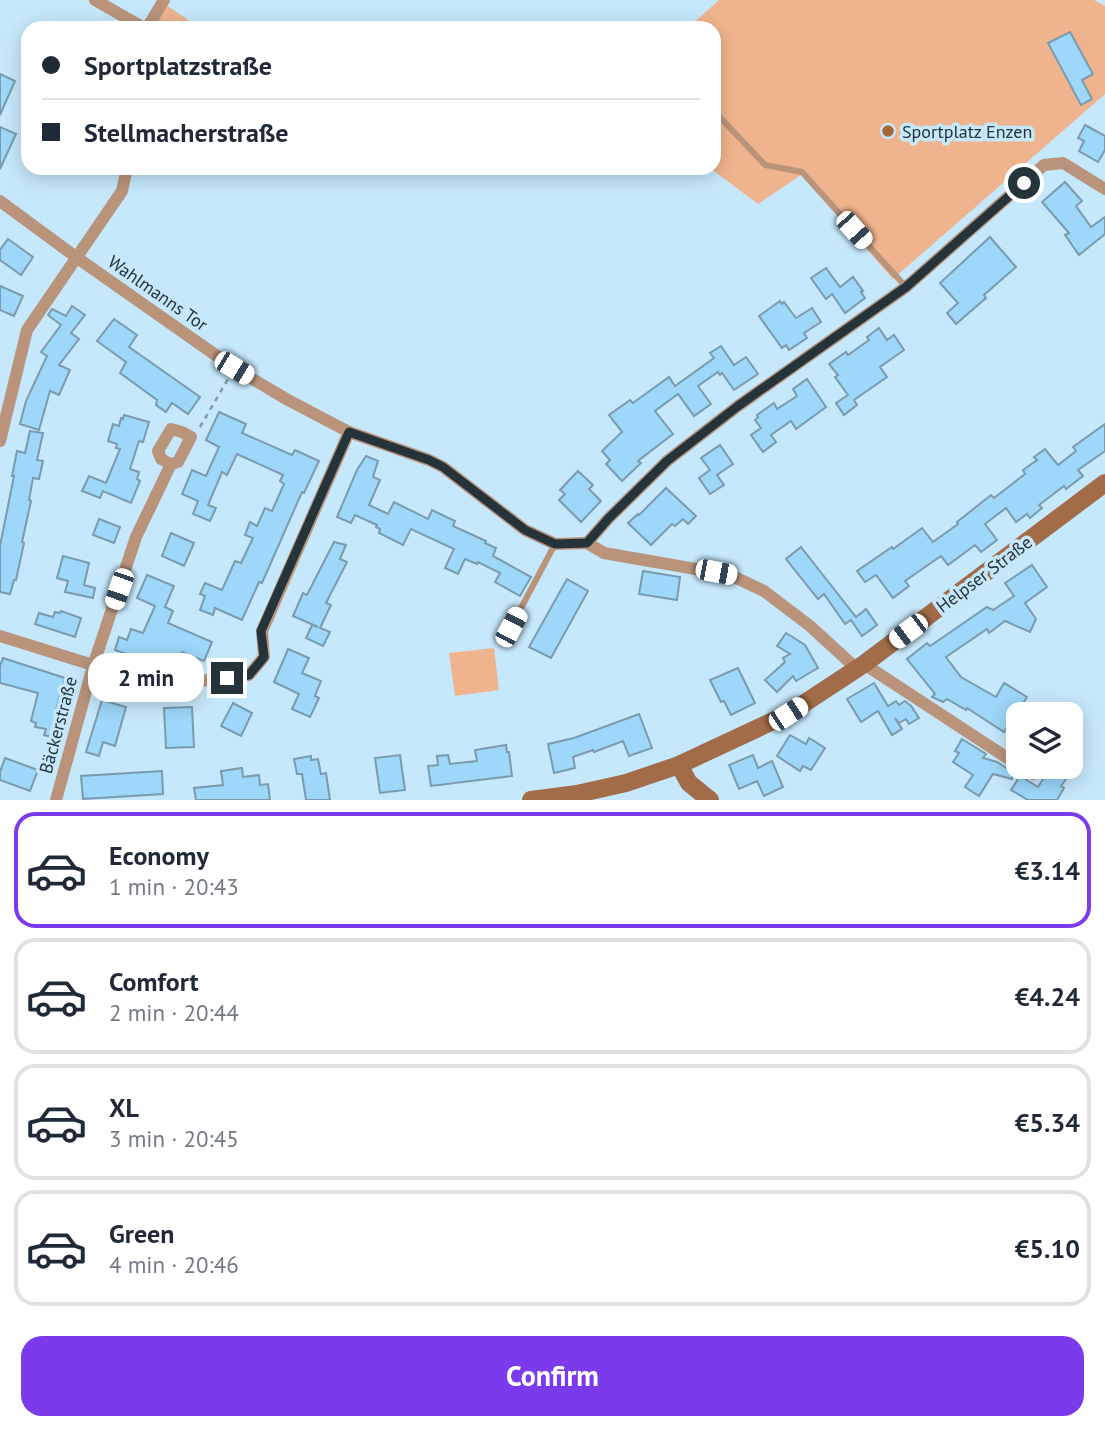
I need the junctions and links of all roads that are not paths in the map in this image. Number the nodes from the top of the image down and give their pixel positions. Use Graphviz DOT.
graph roads {
  1 [pos="95,0"];
  2 [pos="164,0"];
  3 [pos="133,21"];
  4 [pos="150,21"];
  5 [pos="721,118"];
  6 [pos="125,175"];
  7 [pos="1105,189"];
  8 [pos="0,201"];
  9 [pos="76,257"];
  10 [pos="906,287"];
  11 [pos="349,432"];
  12 [pos="0,441"];
  13 [pos="171,464"];
  14 [pos="1105,483"];
  15 [pos="587,543"];
  16 [pos="555,544"];
  17 [pos="511,627"];
  18 [pos="0,636"];
  19 [pos="93,666"];
  20 [pos="860,666"];
  21 [pos="1006,757"];
  22 [pos="679,765"];
  23 [pos="56,800"];
  24 [pos="531,800"];
  25 [pos="710,800"];
  1 -- 3 [label="street"];
  2 -- 4 [label="street"];
  5 -- 10 [label="lane"];
  6 -- 9 [label="street"];
  7 -- 10 [label="street"];
  8 -- 9 [label="street, Wahlmanns Tor"];
  9 -- 11 [label="street, Wahlmanns Tor"];
  9 -- 12 [label="street"];
  10 -- 15 [label="street"];
  11 -- 16 [label="street, Wahlmanns Tor"];
  11 -- 19 [label="street"];
  13 -- 13 [label="street, Bäckerstraße"];
  13 -- 19 [label="street, Bäckerstraße"];
  14 -- 20 [label="street, Helpser Straße"];
  15 -- 16 [label="street, Wahlmanns Tor"];
  15 -- 20 [label="street, Wahlmanns Tor"];
  16 -- 17 [label="lane"];
  18 -- 19 [label="street"];
  19 -- 23 [label="street, Bäckerstraße"];
  20 -- 21 [label="street, Wahlmanns Tor"];
  20 -- 22 [label="street, Helpser Straße"];
  22 -- 24 [label="street, Helpser Straße"];
  22 -- 25 [label="street"];
}
